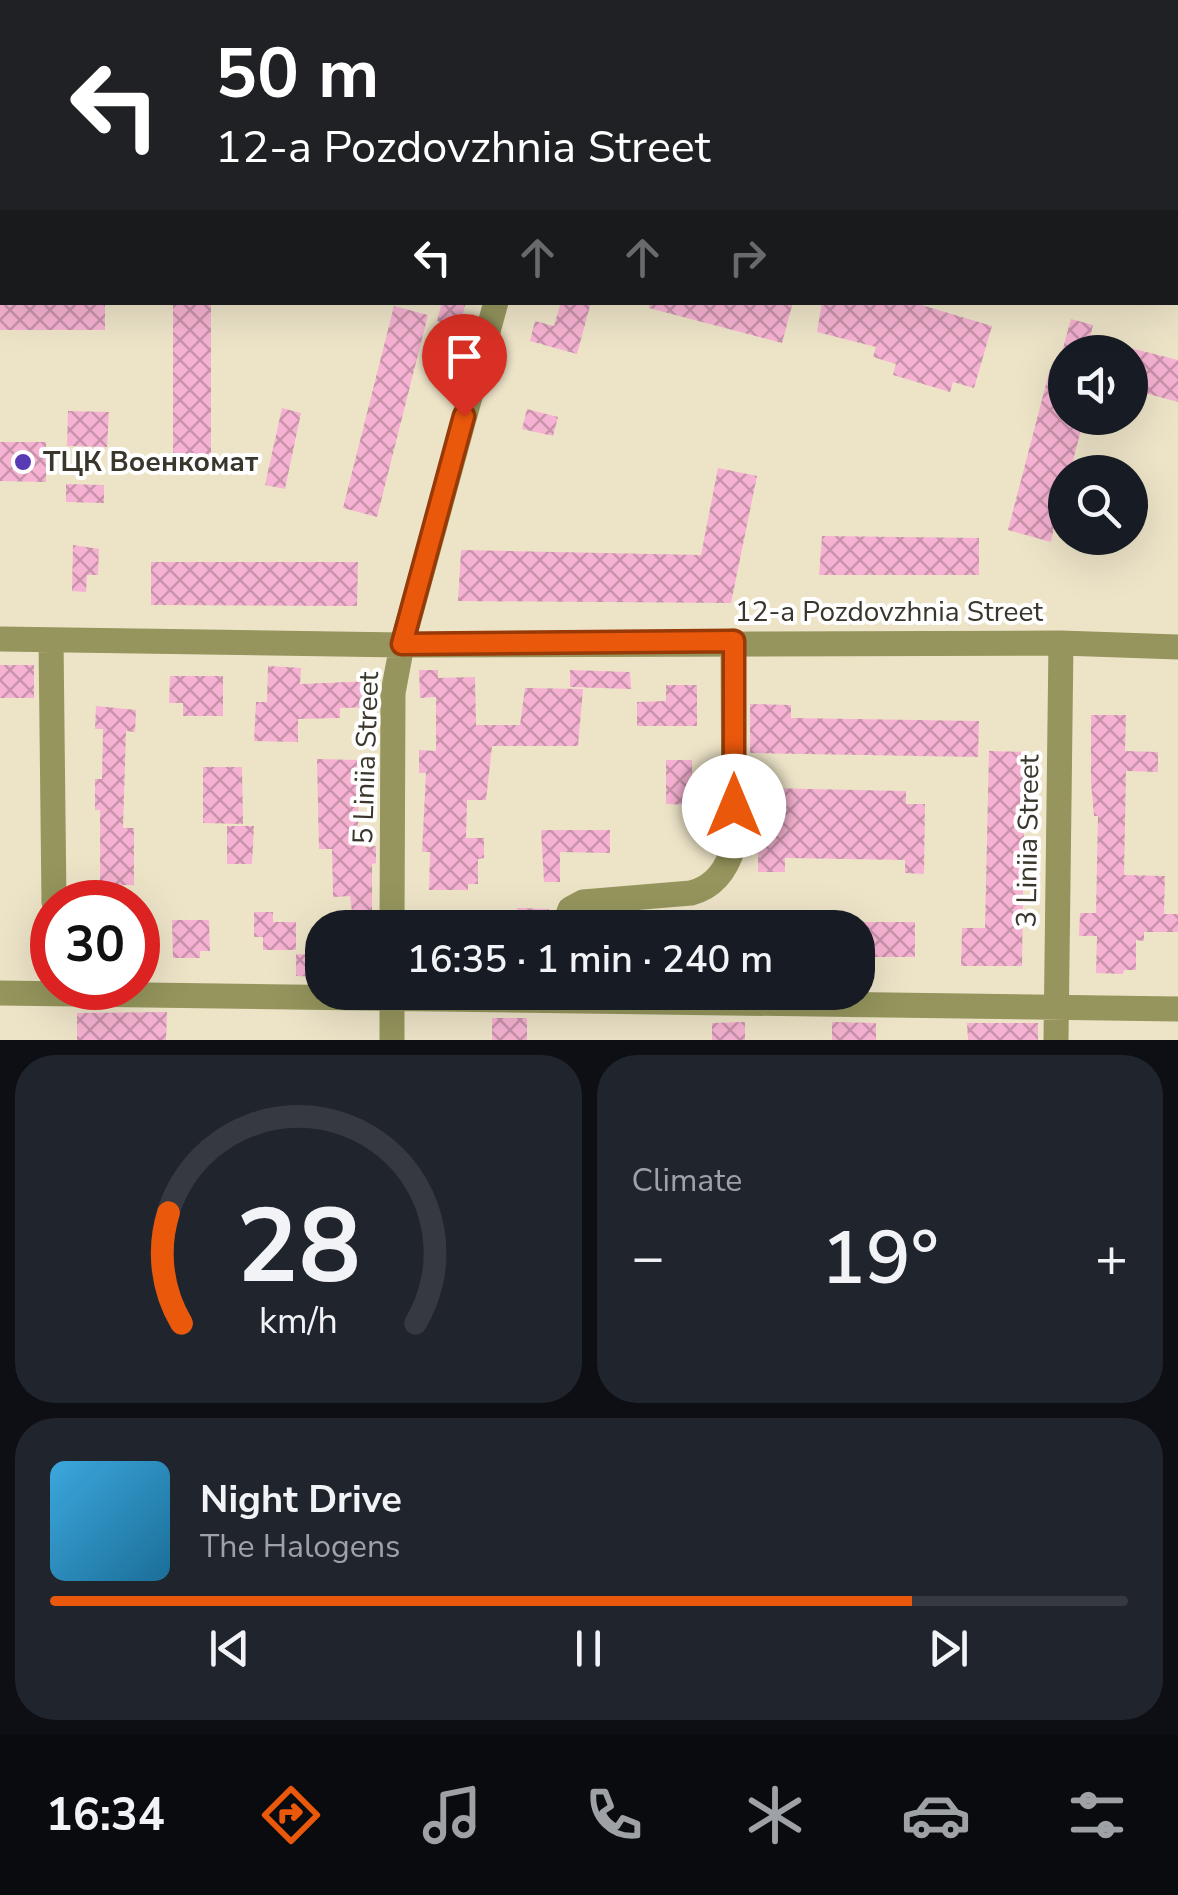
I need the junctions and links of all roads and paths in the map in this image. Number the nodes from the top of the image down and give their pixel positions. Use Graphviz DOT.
graph roads {
  1 [pos="495,305"];
  2 [pos="0,639"];
  3 [pos="51,640"];
  4 [pos="734,641"];
  5 [pos="1061,643"];
  6 [pos="402,644"];
  7 [pos="1178,647"];
  8 [pos="54,880"];
  9 [pos="392,910"];
  10 [pos="570,910"];
  11 [pos="30,991"];
  12 [pos="0,992"];
  13 [pos="160,993"];
  14 [pos="305,995"];
  15 [pos="875,1002"];
  16 [pos="1056,1006"];
  17 [pos="1178,1009"];
  18 [pos="392,1010"];
  19 [pos="392,1040"];
  20 [pos="1056,1040"];
  1 -- 6 [label="street, 5 Liniia Street"];
  2 -- 3 [label="street, 12-a Pozdovzhnia Street"];
  3 -- 6 [label="street, 12-a Pozdovzhnia Street"];
  3 -- 8 [label="street"];
  4 -- 5 [label="street, 12-a Pozdovzhnia Street"];
  4 -- 6 [label="street, 12-a Pozdovzhnia Street"];
  4 -- 10 [label="street"];
  5 -- 7 [label="street, 12-a Pozdovzhnia Street"];
  5 -- 16 [label="street, 3 Liniia Street"];
  6 -- 9 [label="street, 5 Liniia Street"];
  11 -- 12 [label="street"];
  13 -- 14 [label="street"];
  15 -- 16 [label="street"];
  16 -- 17 [label="street"];
  16 -- 20 [label="street, 3 Liniia Street"];
  18 -- 19 [label="street"];
}
